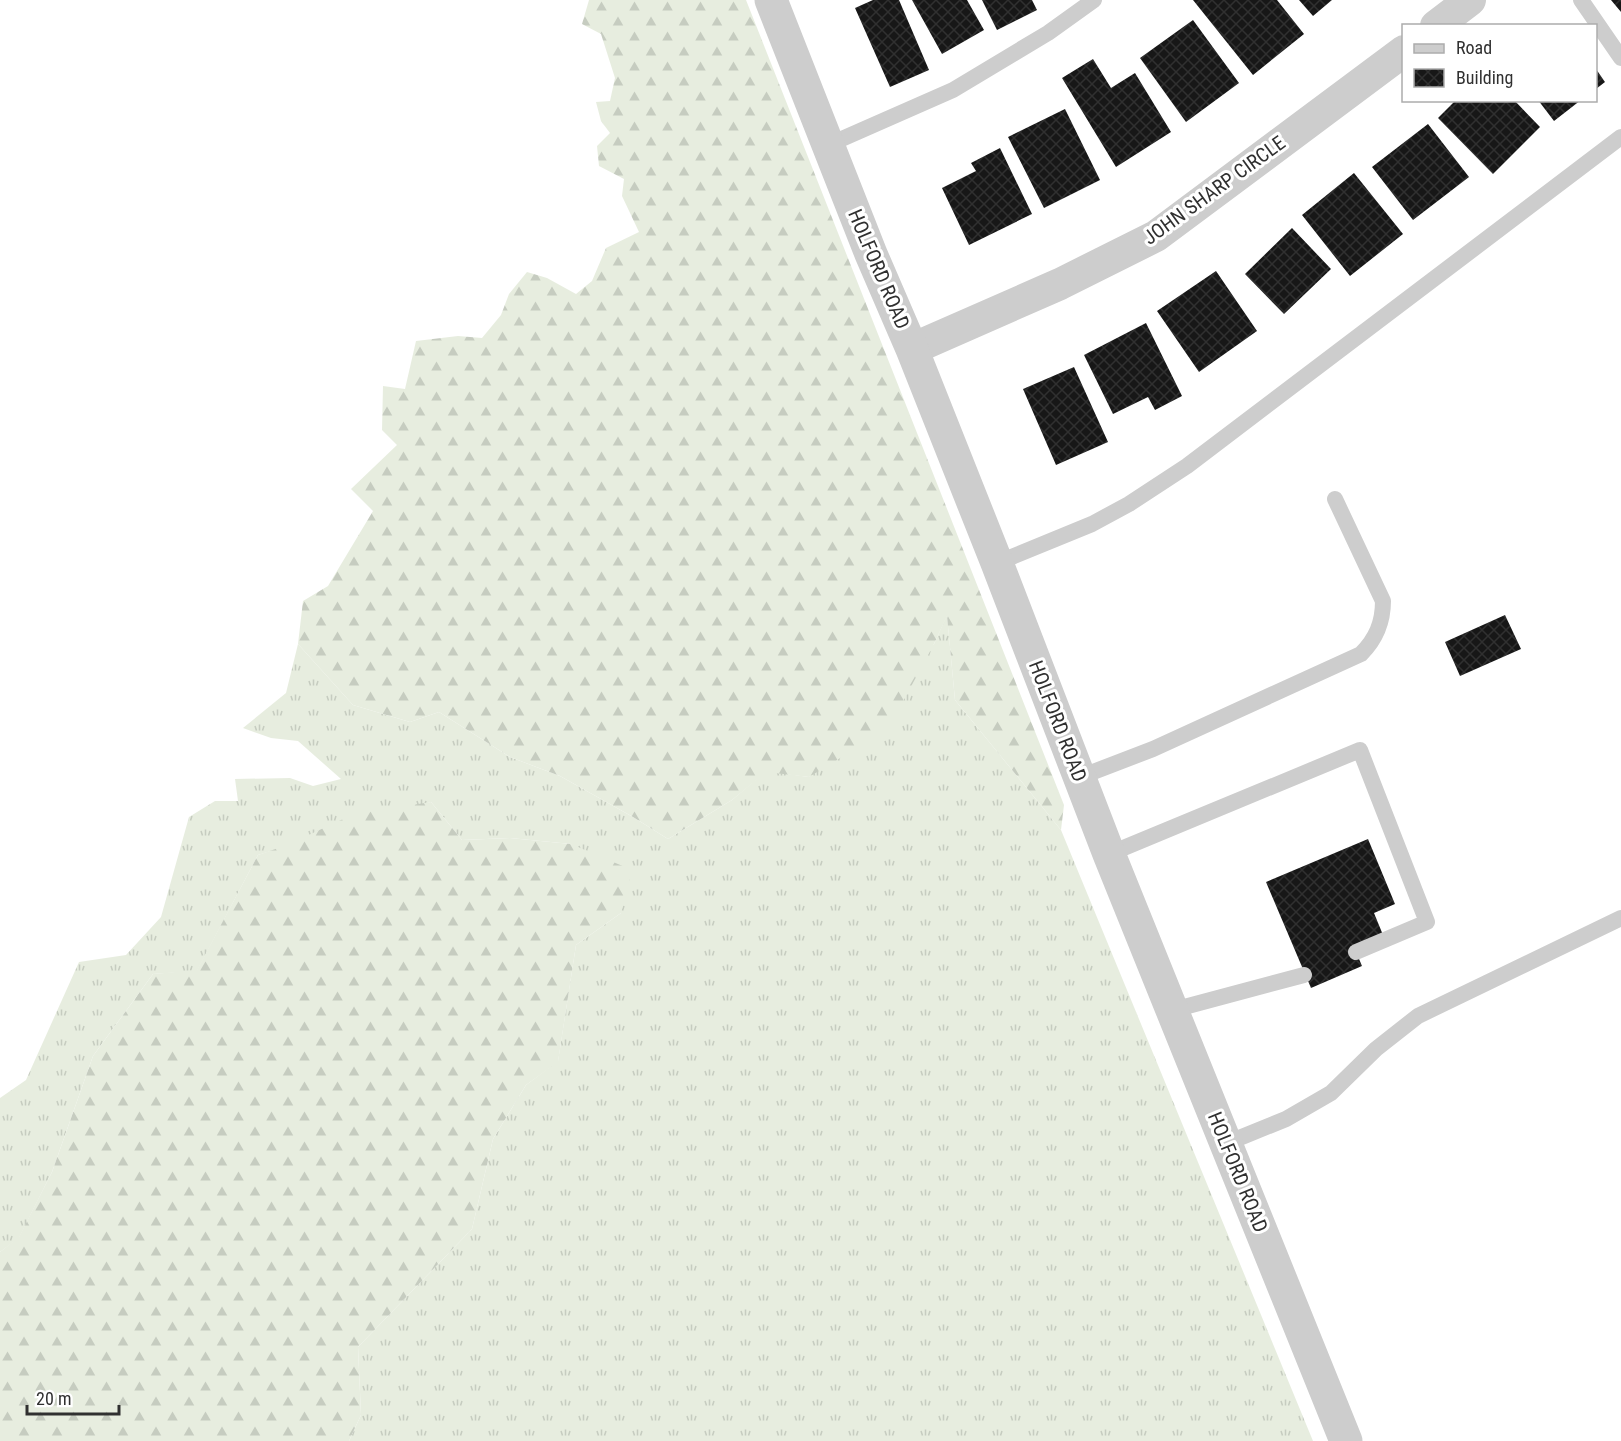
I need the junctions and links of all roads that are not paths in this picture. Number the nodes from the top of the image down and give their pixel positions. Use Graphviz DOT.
graph roads {
  1 [pos="771,0"];
  2 [pos="1094,0"];
  3 [pos="1470,0"];
  4 [pos="1581,0"];
  5 [pos="1439,24"];
  6 [pos="1402,52"];
  7 [pos="1621,58"];
  8 [pos="1621,137"];
  9 [pos="828,145"];
  10 [pos="912,349"];
  11 [pos="1335,499"];
  12 [pos="997,563"];
  13 [pos="1080,777"];
  14 [pos="1109,854"];
  15 [pos="1621,918"];
  16 [pos="1356,952"];
  17 [pos="1305,975"];
  18 [pos="1173,1010"];
  19 [pos="1227,1143"];
  20 [pos="1346,1441"];
  1 -- 9 [label="street, HOLFORD ROAD"];
  2 -- 9 [label="lane"];
  3 -- 5 [label="street"];
  4 -- 7 [label="lane"];
  6 -- 10 [label="street, JOHN SHARP CIRCLE"];
  8 -- 12 [label="lane"];
  9 -- 10 [label="street, HOLFORD ROAD"];
  10 -- 12 [label="street, HOLFORD ROAD"];
  11 -- 13 [label="lane"];
  12 -- 13 [label="street, HOLFORD ROAD"];
  13 -- 14 [label="street, HOLFORD ROAD"];
  14 -- 16 [label="lane"];
  14 -- 18 [label="street, HOLFORD ROAD"];
  15 -- 19 [label="lane"];
  17 -- 18 [label="lane"];
  18 -- 19 [label="street, HOLFORD ROAD"];
  19 -- 20 [label="street, HOLFORD ROAD"];
}
